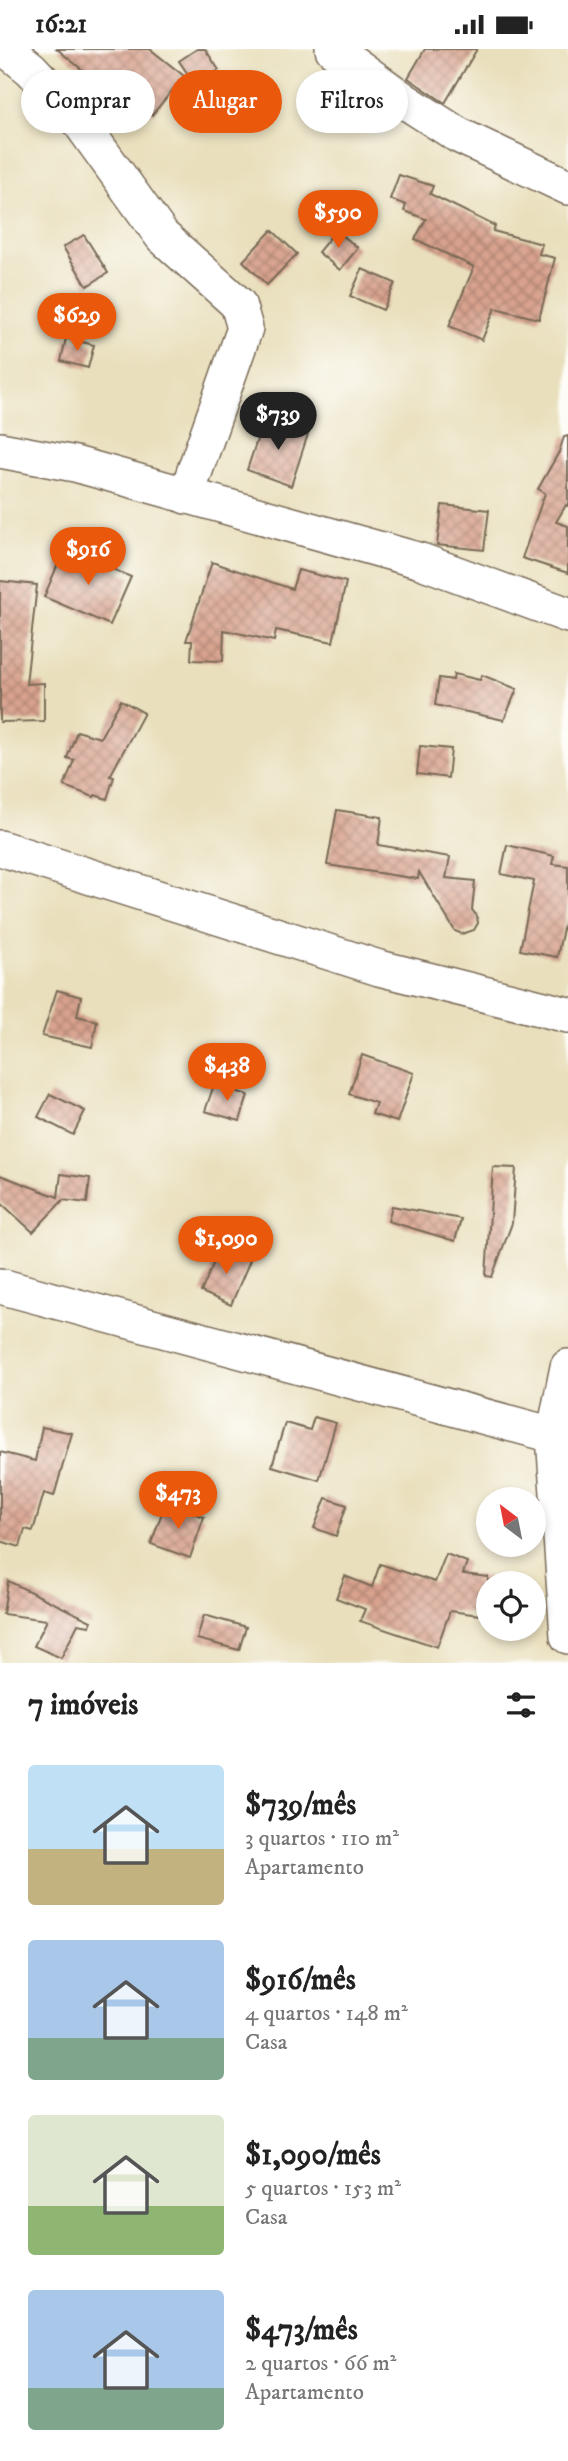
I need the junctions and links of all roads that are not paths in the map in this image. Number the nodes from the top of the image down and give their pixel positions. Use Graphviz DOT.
graph roads {
  1 [pos="6,49"];
  2 [pos="333,49"];
  3 [pos="568,187"];
  4 [pos="0,450"];
  5 [pos="186,496"];
  6 [pos="568,615"];
  7 [pos="0,848"];
  8 [pos="568,1015"];
  9 [pos="0,1286"];
  10 [pos="568,1367"];
  11 [pos="561,1438"];
  12 [pos="568,1636"];
  1 -- 5 [label="street"];
  2 -- 3 [label="street"];
  4 -- 5 [label="street"];
  5 -- 6 [label="street"];
  7 -- 8 [label="street"];
  9 -- 11 [label="street"];
  10 -- 11 [label="street"];
  11 -- 12 [label="street"];
}
